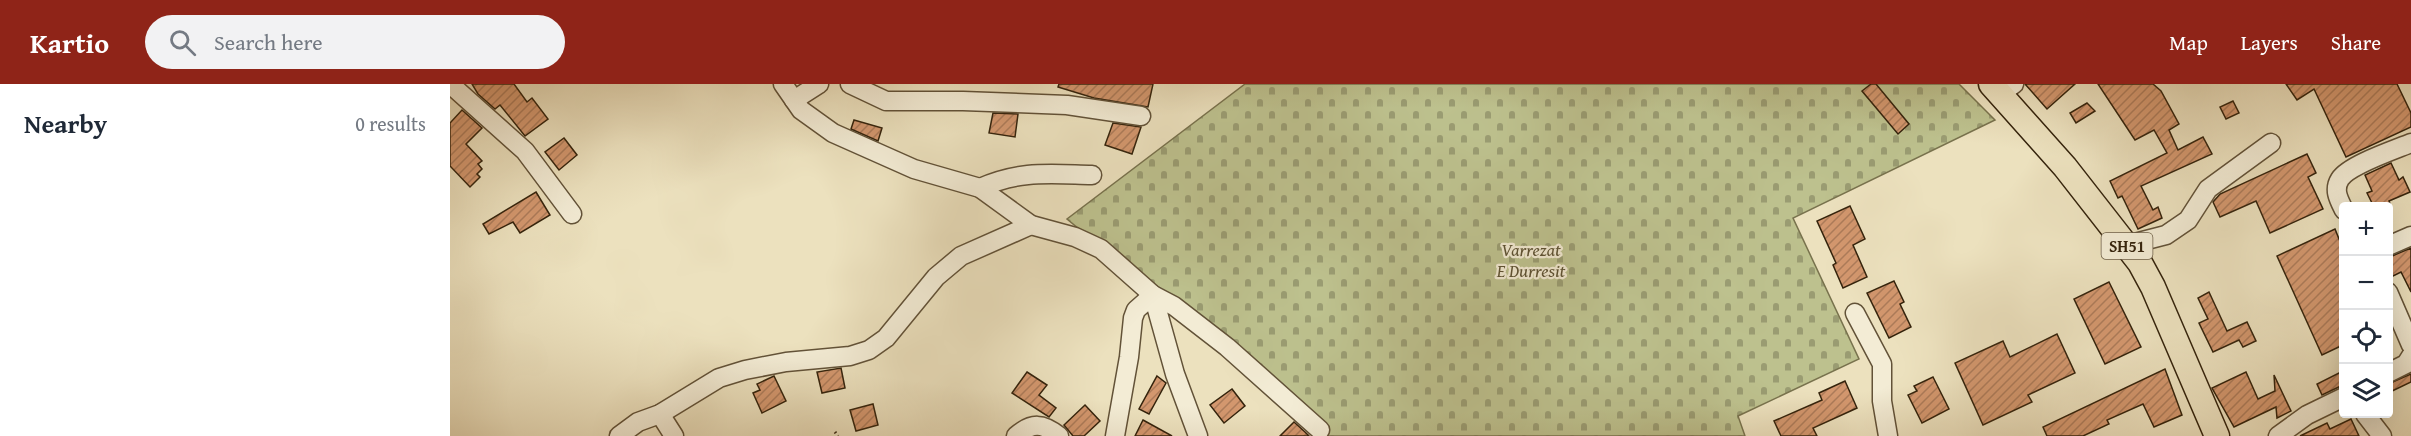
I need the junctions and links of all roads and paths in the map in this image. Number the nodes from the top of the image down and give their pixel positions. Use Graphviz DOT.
graph roads {
  1 [pos="450,84"];
  2 [pos="783,84"];
  3 [pos="819,84"];
  4 [pos="850,84"];
  5 [pos="2002,87"];
  6 [pos="794,100"];
  7 [pos="1141,116"];
  8 [pos="2271,143"];
  9 [pos="2411,143"];
  10 [pos="1092,175"];
  11 [pos="980,188"];
  12 [pos="2339,202"];
  13 [pos="572,214"];
  14 [pos="1031,225"];
  15 [pos="2411,236"];
  16 [pos="2393,244"];
  17 [pos="2127,245"];
  18 [pos="1153,295"];
  19 [pos="2393,304"];
  20 [pos="1855,313"];
  21 [pos="2411,345"];
  22 [pos="2408,360"];
  23 [pos="2393,370"];
  24 [pos="2339,399"];
  25 [pos="660,414"];
  26 [pos="2368,418"];
  27 [pos="1320,430"];
  28 [pos="619,436"];
  29 [pos="674,436"];
  30 [pos="1016,436"];
  31 [pos="1059,436"];
  32 [pos="1115,436"];
  33 [pos="1198,436"];
  34 [pos="1888,436"];
  35 [pos="2217,436"];
  36 [pos="2278,436"];
  37 [pos="2382,436"];
  1 -- 13 [label="street"];
  2 -- 6 [label="street"];
  3 -- 6 [label="street"];
  4 -- 7 [label="street"];
  5 -- 17 [label="main road, SH51"];
  6 -- 11 [label="street"];
  8 -- 17 [label="street"];
  9 -- 12 [label="street"];
  10 -- 11 [label="street"];
  11 -- 14 [label="street"];
  14 -- 18 [label="street"];
  14 -- 25 [label="street"];
  15 -- 16 [label="street"];
  17 -- 35 [label="main road, SH51"];
  18 -- 27 [label="street"];
  18 -- 32 [label="street"];
  18 -- 33 [label="street"];
  19 -- 21 [label="street"];
  20 -- 34 [label="street"];
  22 -- 23 [label="street"];
  24 -- 36 [label="street"];
  25 -- 28 [label="street"];
  25 -- 29 [label="street"];
  26 -- 37 [label="street"];
  30 -- 31 [label="street"];
}
